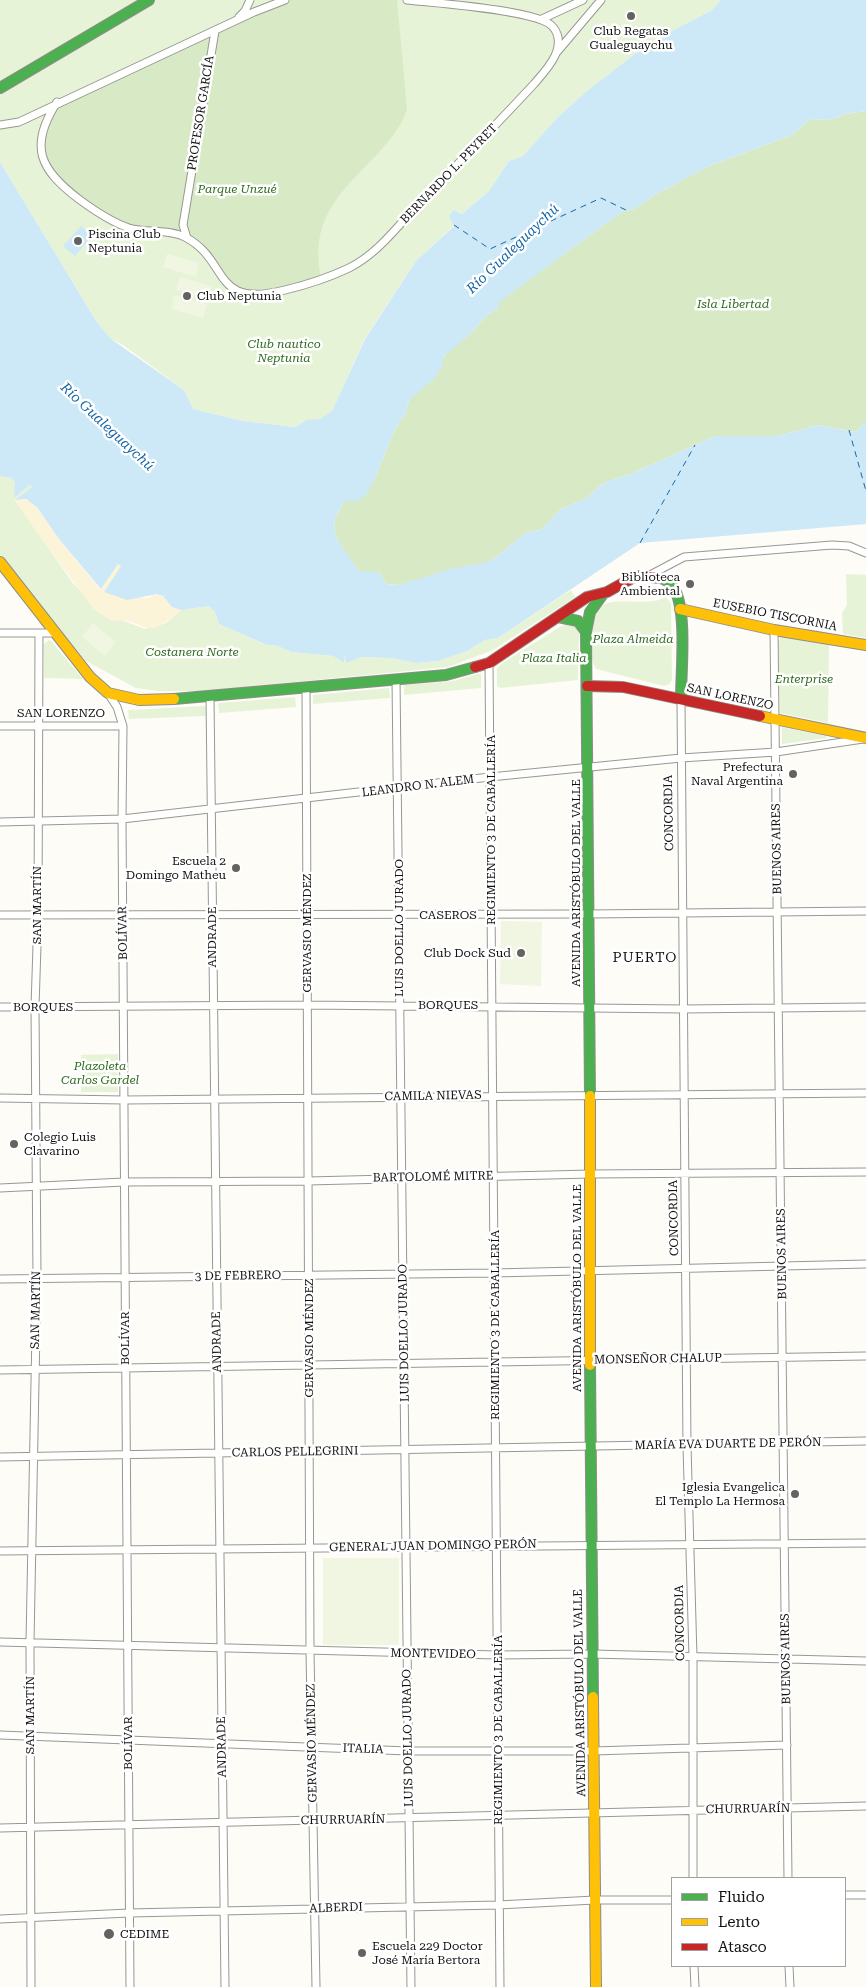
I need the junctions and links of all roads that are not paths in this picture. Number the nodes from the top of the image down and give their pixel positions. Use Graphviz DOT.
graph roads {
  1 [pos="149,0"];
  2 [pos="250,0"];
  3 [pos="285,0"];
  4 [pos="407,0"];
  5 [pos="583,0"];
  6 [pos="601,0"];
  7 [pos="542,19"];
  8 [pos="230,23"];
  9 [pos="215,31"];
  10 [pos="556,52"];
  11 [pos="0,88"];
  12 [pos="57,102"];
  13 [pos="32,115"];
  14 [pos="46,120"];
  15 [pos="0,125"];
  16 [pos="183,225"];
  17 [pos="177,233"];
  18 [pos="187,238"];
  19 [pos="866,552"];
  20 [pos="0,562"];
  21 [pos="649,576"];
  22 [pos="603,594"];
  23 [pos="680,609"];
  24 [pos="558,617"];
  25 [pos="774,630"];
  26 [pos="586,632"];
  27 [pos="0,633"];
  28 [pos="39,633"];
  29 [pos="55,634"];
  30 [pos="866,645"];
  31 [pos="489,663"];
  32 [pos="396,679"];
  33 [pos="587,686"];
  34 [pos="306,688"];
  35 [pos="108,694"];
  36 [pos="210,697"];
  37 [pos="681,699"];
  38 [pos="776,720"];
  39 [pos="0,726"];
  40 [pos="38,726"];
  41 [pos="123,726"];
  42 [pos="866,739"];
  43 [pos="776,752"];
  44 [pos="681,758"];
  45 [pos="589,769"];
  46 [pos="490,777"];
  47 [pos="398,788"];
  48 [pos="307,798"];
  49 [pos="211,808"];
  50 [pos="122,819"];
  51 [pos="0,822"];
  52 [pos="37,822"];
  53 [pos="866,911"];
  54 [pos="778,912"];
  55 [pos="683,913"];
  56 [pos="491,914"];
  57 [pos="590,914"];
  58 [pos="0,915"];
  59 [pos="38,915"];
  60 [pos="122,915"];
  61 [pos="212,915"];
  62 [pos="399,915"];
  63 [pos="306,916"];
  64 [pos="307,1004"];
  65 [pos="213,1005"];
  66 [pos="400,1005"];
  67 [pos="492,1006"];
  68 [pos="589,1006"];
  69 [pos="0,1007"];
  70 [pos="35,1007"];
  71 [pos="124,1007"];
  72 [pos="866,1007"];
  73 [pos="684,1008"];
  74 [pos="780,1008"];
  75 [pos="866,1092"];
  76 [pos="780,1093"];
  77 [pos="589,1094"];
  78 [pos="685,1094"];
  79 [pos="493,1096"];
  80 [pos="401,1097"];
  81 [pos="0,1098"];
  82 [pos="36,1098"];
  83 [pos="308,1098"];
  84 [pos="214,1099"];
  85 [pos="124,1100"];
  86 [pos="781,1172"];
  87 [pos="866,1172"];
  88 [pos="686,1173"];
  89 [pos="590,1174"];
  90 [pos="493,1176"];
  91 [pos="402,1178"];
  92 [pos="308,1181"];
  93 [pos="124,1182"];
  94 [pos="216,1182"];
  95 [pos="37,1187"];
  96 [pos="0,1188"];
  97 [pos="866,1264"];
  98 [pos="782,1266"];
  99 [pos="687,1269"];
  100 [pos="591,1272"];
  101 [pos="494,1273"];
  102 [pos="403,1274"];
  103 [pos="308,1275"];
  104 [pos="217,1276"];
  105 [pos="37,1278"];
  106 [pos="125,1278"];
  107 [pos="0,1279"];
  108 [pos="866,1356"];
  109 [pos="783,1358"];
  110 [pos="688,1359"];
  111 [pos="590,1360"];
  112 [pos="495,1362"];
  113 [pos="404,1364"];
  114 [pos="309,1366"];
  115 [pos="218,1367"];
  116 [pos="34,1369"];
  117 [pos="125,1369"];
  118 [pos="0,1370"];
  119 [pos="866,1441"];
  120 [pos="784,1444"];
  121 [pos="687,1446"];
  122 [pos="590,1447"];
  123 [pos="496,1448"];
  124 [pos="405,1450"];
  125 [pos="309,1452"];
  126 [pos="219,1453"];
  127 [pos="126,1454"];
  128 [pos="33,1456"];
  129 [pos="0,1457"];
  130 [pos="866,1543"];
  131 [pos="591,1544"];
  132 [pos="785,1544"];
  133 [pos="690,1545"];
  134 [pos="496,1546"];
  135 [pos="406,1547"];
  136 [pos="310,1548"];
  137 [pos="220,1549"];
  138 [pos="127,1550"];
  139 [pos="0,1551"];
  140 [pos="32,1551"];
  141 [pos="0,1642"];
  142 [pos="30,1642"];
  143 [pos="127,1647"];
  144 [pos="221,1649"];
  145 [pos="310,1651"];
  146 [pos="407,1653"];
  147 [pos="592,1654"];
  148 [pos="497,1655"];
  149 [pos="693,1658"];
  150 [pos="786,1659"];
  151 [pos="866,1661"];
  152 [pos="0,1735"];
  153 [pos="30,1736"];
  154 [pos="128,1740"];
  155 [pos="222,1744"];
  156 [pos="787,1746"];
  157 [pos="312,1747"];
  158 [pos="692,1749"];
  159 [pos="498,1750"];
  160 [pos="408,1751"];
  161 [pos="593,1751"];
  162 [pos="866,1806"];
  163 [pos="788,1808"];
  164 [pos="692,1811"];
  165 [pos="594,1812"];
  166 [pos="499,1816"];
  167 [pos="409,1818"];
  168 [pos="313,1820"];
  169 [pos="223,1823"];
  170 [pos="129,1825"];
  171 [pos="30,1827"];
  172 [pos="0,1828"];
  173 [pos="693,1877"];
  174 [pos="788,1877"];
  175 [pos="846,1895"];
  176 [pos="866,1895"];
  177 [pos="594,1900"];
  178 [pos="671,1900"];
  179 [pos="498,1905"];
  180 [pos="410,1906"];
  181 [pos="315,1909"];
  182 [pos="225,1911"];
  183 [pos="129,1913"];
  184 [pos="31,1918"];
  185 [pos="0,1919"];
  186 [pos="694,1967"];
  187 [pos="789,1967"];
  188 [pos="31,1987"];
  189 [pos="130,1987"];
  190 [pos="225,1987"];
  191 [pos="316,1987"];
  192 [pos="410,1987"];
  193 [pos="500,1987"];
  194 [pos="596,1987"];
  195 [pos="694,1987"];
  196 [pos="790,1987"];
  1 -- 11 [label="main road"];
  2 -- 8 [label="street"];
  3 -- 8 [label="street"];
  4 -- 7 [label="street"];
  5 -- 7 [label="street"];
  6 -- 10 [label="street"];
  7 -- 10 [label="street"];
  8 -- 9 [label="street"];
  9 -- 12 [label="street"];
  9 -- 16 [label="street, PROFESOR GARCÍA"];
  10 -- 18 [label="street, BERNARDO L. PEYRET"];
  12 -- 13 [label="street"];
  12 -- 14 [label="street"];
  13 -- 14 [label="street"];
  13 -- 15 [label="street"];
  14 -- 17 [label="street"];
  16 -- 17 [label="street"];
  16 -- 18 [label="street"];
  17 -- 18 [label="street, BERNARDO L. PEYRET"];
  19 -- 21 [label="street"];
  20 -- 29 [label="main road"];
  21 -- 22 [label="main road"];
  21 -- 23 [label="main road, CONCORDIA"];
  22 -- 24 [label="main road"];
  22 -- 26 [label="main road, AVENIDA ARISTÓBULO DEL VALLE"];
  23 -- 25 [label="main road, EUSEBIO TISCORNIA"];
  23 -- 37 [label="main road, CONCORDIA"];
  24 -- 26 [label="main road"];
  24 -- 31 [label="main road"];
  25 -- 30 [label="main road, EUSEBIO TISCORNIA"];
  25 -- 38 [label="street, BUENOS AIRES"];
  26 -- 33 [label="main road, AVENIDA ARISTÓBULO DEL VALLE"];
  27 -- 28 [label="street"];
  28 -- 29 [label="street"];
  28 -- 40 [label="street, SAN MARTÍN"];
  29 -- 35 [label="main road"];
  31 -- 32 [label="main road"];
  31 -- 46 [label="street, REGIMIENTO 3 DE CABALLERÍA"];
  32 -- 34 [label="main road"];
  32 -- 47 [label="street, LUIS DOELLO JURADO"];
  33 -- 37 [label="main road, SAN LORENZO"];
  33 -- 45 [label="main road, AVENIDA ARISTÓBULO DEL VALLE"];
  34 -- 36 [label="main road"];
  34 -- 48 [label="street, GERVASIO MÉNDEZ"];
  35 -- 36 [label="main road"];
  35 -- 41 [label="street, BOLÍVAR"];
  36 -- 49 [label="street, ANDRADE"];
  37 -- 38 [label="main road, SAN LORENZO"];
  37 -- 44 [label="street, CONCORDIA"];
  38 -- 42 [label="main road, SAN LORENZO"];
  38 -- 43 [label="street, BUENOS AIRES"];
  39 -- 40 [label="street, SAN LORENZO"];
  40 -- 41 [label="street, SAN LORENZO"];
  40 -- 52 [label="street, SAN MARTÍN"];
  41 -- 50 [label="street, BOLÍVAR"];
  42 -- 43 [label="street, LEANDRO N. ALEM"];
  43 -- 44 [label="street, LEANDRO N. ALEM"];
  43 -- 54 [label="street, BUENOS AIRES"];
  44 -- 45 [label="street, LEANDRO N. ALEM"];
  44 -- 55 [label="street, CONCORDIA"];
  45 -- 46 [label="street, LEANDRO N. ALEM"];
  45 -- 57 [label="main road, AVENIDA ARISTÓBULO DEL VALLE"];
  46 -- 47 [label="street, LEANDRO N. ALEM"];
  46 -- 56 [label="street, REGIMIENTO 3 DE CABALLERÍA"];
  47 -- 48 [label="street, LEANDRO N. ALEM"];
  47 -- 62 [label="street, LUIS DOELLO JURADO"];
  48 -- 49 [label="street, LEANDRO N. ALEM"];
  48 -- 63 [label="street, GERVASIO MÉNDEZ"];
  49 -- 50 [label="street, LEANDRO N. ALEM"];
  49 -- 61 [label="street, ANDRADE"];
  50 -- 52 [label="street, LEANDRO N. ALEM"];
  50 -- 60 [label="street, BOLÍVAR"];
  51 -- 52 [label="street, LEANDRO N. ALEM"];
  52 -- 59 [label="street, SAN MARTÍN"];
  53 -- 54 [label="street, CASEROS"];
  54 -- 55 [label="street, CASEROS"];
  54 -- 74 [label="street, BUENOS AIRES"];
  55 -- 57 [label="street, CASEROS"];
  55 -- 73 [label="street, CONCORDIA"];
  56 -- 57 [label="street, CASEROS"];
  56 -- 62 [label="street, CASEROS"];
  56 -- 67 [label="street, REGIMIENTO 3 DE CABALLERÍA"];
  57 -- 68 [label="main road, AVENIDA ARISTÓBULO DEL VALLE"];
  58 -- 59 [label="street, CASEROS"];
  59 -- 60 [label="street, CASEROS"];
  59 -- 70 [label="street, SAN MARTÍN"];
  60 -- 61 [label="street, CASEROS"];
  60 -- 71 [label="street, BOLÍVAR"];
  61 -- 63 [label="street, CASEROS"];
  61 -- 65 [label="street, ANDRADE"];
  62 -- 63 [label="street, CASEROS"];
  62 -- 66 [label="street, LUIS DOELLO JURADO"];
  63 -- 64 [label="street, GERVASIO MÉNDEZ"];
  64 -- 65 [label="street, BORQUES"];
  64 -- 66 [label="street, BORQUES"];
  64 -- 83 [label="street, GERVASIO MÉNDEZ"];
  65 -- 71 [label="street, BORQUES"];
  65 -- 84 [label="street, ANDRADE"];
  66 -- 67 [label="street, BORQUES"];
  66 -- 80 [label="street, LUIS DOELLO JURADO"];
  67 -- 68 [label="street, BORQUES"];
  67 -- 79 [label="street, REGIMIENTO 3 DE CABALLERÍA"];
  68 -- 73 [label="street, BORQUES"];
  68 -- 77 [label="main road, AVENIDA ARISTÓBULO DEL VALLE"];
  69 -- 70 [label="street, BORQUES"];
  70 -- 71 [label="street, BORQUES"];
  70 -- 82 [label="street, SAN MARTÍN"];
  71 -- 85 [label="street, BOLÍVAR"];
  72 -- 74 [label="street, BORQUES"];
  73 -- 74 [label="street, BORQUES"];
  73 -- 78 [label="street, CONCORDIA"];
  74 -- 76 [label="street, BUENOS AIRES"];
  75 -- 76 [label="street, CAMILA NIEVAS"];
  76 -- 78 [label="street, CAMILA NIEVAS"];
  76 -- 86 [label="street, BUENOS AIRES"];
  77 -- 78 [label="street, CAMILA NIEVAS"];
  77 -- 79 [label="street, CAMILA NIEVAS"];
  77 -- 89 [label="main road, AVENIDA ARISTÓBULO DEL VALLE"];
  78 -- 88 [label="street, CONCORDIA"];
  79 -- 80 [label="street, CAMILA NIEVAS"];
  79 -- 90 [label="street, REGIMIENTO 3 DE CABALLERÍA"];
  80 -- 83 [label="street, CAMILA NIEVAS"];
  80 -- 91 [label="street, LUIS DOELLO JURADO"];
  81 -- 82 [label="street, CAMILA NIEVAS"];
  82 -- 85 [label="street, CAMILA NIEVAS"];
  82 -- 95 [label="street, SAN MARTÍN"];
  83 -- 84 [label="street, CAMILA NIEVAS"];
  83 -- 92 [label="street, GERVASIO MÉNDEZ"];
  84 -- 85 [label="street, CAMILA NIEVAS"];
  84 -- 94 [label="street, ANDRADE"];
  85 -- 93 [label="street, BOLÍVAR"];
  86 -- 87 [label="street, BARTOLOMÉ MITRE"];
  86 -- 88 [label="street, BARTOLOMÉ MITRE"];
  86 -- 98 [label="street, BUENOS AIRES"];
  88 -- 89 [label="street, BARTOLOMÉ MITRE"];
  88 -- 99 [label="street, CONCORDIA"];
  89 -- 90 [label="street, BARTOLOMÉ MITRE"];
  89 -- 100 [label="main road, AVENIDA ARISTÓBULO DEL VALLE"];
  90 -- 91 [label="street, BARTOLOMÉ MITRE"];
  90 -- 101 [label="street, REGIMIENTO 3 DE CABALLERÍA"];
  91 -- 92 [label="street, BARTOLOMÉ MITRE"];
  91 -- 102 [label="street, LUIS DOELLO JURADO"];
  92 -- 94 [label="street, BARTOLOMÉ MITRE"];
  92 -- 103 [label="street, GERVASIO MÉNDEZ"];
  93 -- 94 [label="street, BARTOLOMÉ MITRE"];
  93 -- 95 [label="street, BARTOLOMÉ MITRE"];
  93 -- 106 [label="street, BOLÍVAR"];
  94 -- 104 [label="street, ANDRADE"];
  95 -- 96 [label="street, BARTOLOMÉ MITRE"];
  95 -- 105 [label="street, SAN MARTÍN"];
  97 -- 98 [label="street, 3 DE FEBRERO"];
  98 -- 99 [label="street, 3 DE FEBRERO"];
  98 -- 109 [label="street, BUENOS AIRES"];
  99 -- 100 [label="street, 3 DE FEBRERO"];
  99 -- 110 [label="street, CONCORDIA"];
  100 -- 101 [label="street, 3 DE FEBRERO"];
  100 -- 111 [label="main road, AVENIDA ARISTÓBULO DEL VALLE"];
  101 -- 102 [label="street, 3 DE FEBRERO"];
  101 -- 112 [label="street, REGIMIENTO 3 DE CABALLERÍA"];
  102 -- 103 [label="street, 3 DE FEBRERO"];
  102 -- 113 [label="street, LUIS DOELLO JURADO"];
  103 -- 104 [label="street, 3 DE FEBRERO"];
  103 -- 114 [label="street, GERVASIO MÉNDEZ"];
  104 -- 106 [label="street, 3 DE FEBRERO"];
  104 -- 115 [label="street, ANDRADE"];
  105 -- 106 [label="street, 3 DE FEBRERO"];
  105 -- 107 [label="street, 3 DE FEBRERO"];
  105 -- 116 [label="street, SAN MARTÍN"];
  106 -- 117 [label="street, BOLÍVAR"];
  108 -- 109 [label="street, MONSEÑOR CHALUP"];
  109 -- 110 [label="street, MONSEÑOR CHALUP"];
  109 -- 120 [label="street, BUENOS AIRES"];
  110 -- 111 [label="street, MONSEÑOR CHALUP"];
  110 -- 121 [label="street, CONCORDIA"];
  111 -- 112 [label="street, MONSEÑOR CHALUP"];
  111 -- 122 [label="main road, AVENIDA ARISTÓBULO DEL VALLE"];
  112 -- 113 [label="street, MONSEÑOR CHALUP"];
  112 -- 123 [label="street, REGIMIENTO 3 DE CABALLERÍA"];
  113 -- 114 [label="street, MONSEÑOR CHALUP"];
  113 -- 124 [label="street, LUIS DOELLO JURADO"];
  114 -- 115 [label="street, MONSEÑOR CHALUP"];
  114 -- 125 [label="street, GERVASIO MÉNDEZ"];
  115 -- 117 [label="street, MONSEÑOR CHALUP"];
  115 -- 126 [label="street, ANDRADE"];
  116 -- 117 [label="street, MONSEÑOR CHALUP"];
  116 -- 118 [label="street, MONSEÑOR CHALUP"];
  116 -- 128 [label="street, SAN MARTÍN"];
  117 -- 127 [label="street, BOLÍVAR"];
  119 -- 120 [label="street, MARÍA EVA DUARTE DE PERÓN"];
  120 -- 121 [label="street, MARÍA EVA DUARTE DE PERÓN"];
  120 -- 132 [label="street, BUENOS AIRES"];
  121 -- 122 [label="street, MARÍA EVA DUARTE DE PERÓN"];
  121 -- 133 [label="street, CONCORDIA"];
  122 -- 123 [label="street, CARLOS PELLEGRINI"];
  122 -- 131 [label="main road, AVENIDA ARISTÓBULO DEL VALLE"];
  123 -- 124 [label="street, CARLOS PELLEGRINI"];
  123 -- 134 [label="street, REGIMIENTO 3 DE CABALLERÍA"];
  124 -- 125 [label="street, CARLOS PELLEGRINI"];
  124 -- 135 [label="street, LUIS DOELLO JURADO"];
  125 -- 126 [label="street, CARLOS PELLEGRINI"];
  125 -- 136 [label="street, GERVASIO MÉNDEZ"];
  126 -- 127 [label="street, CARLOS PELLEGRINI"];
  126 -- 137 [label="street, ANDRADE"];
  127 -- 128 [label="street, CARLOS PELLEGRINI"];
  127 -- 138 [label="street, BOLÍVAR"];
  128 -- 129 [label="street, CARLOS PELLEGRINI"];
  128 -- 140 [label="street, SAN MARTÍN"];
  130 -- 132 [label="street, GENERAL JUAN DOMINGO PERÓN"];
  131 -- 133 [label="street, GENERAL JUAN DOMINGO PERÓN"];
  131 -- 134 [label="street, GENERAL JUAN DOMINGO PERÓN"];
  131 -- 147 [label="main road, AVENIDA ARISTÓBULO DEL VALLE"];
  132 -- 133 [label="street, GENERAL JUAN DOMINGO PERÓN"];
  132 -- 150 [label="street, BUENOS AIRES"];
  133 -- 149 [label="street, CONCORDIA"];
  134 -- 135 [label="street, GENERAL JUAN DOMINGO PERÓN"];
  134 -- 148 [label="street, REGIMIENTO 3 DE CABALLERÍA"];
  135 -- 136 [label="street, GENERAL JUAN DOMINGO PERÓN"];
  135 -- 146 [label="street, LUIS DOELLO JURADO"];
  136 -- 137 [label="street, GENERAL JUAN DOMINGO PERÓN"];
  136 -- 145 [label="street, GERVASIO MÉNDEZ"];
  137 -- 138 [label="street, GENERAL JUAN DOMINGO PERÓN"];
  137 -- 144 [label="street, ANDRADE"];
  138 -- 140 [label="street, GENERAL JUAN DOMINGO PERÓN"];
  138 -- 143 [label="street, BOLÍVAR"];
  139 -- 140 [label="street, GENERAL JUAN DOMINGO PERÓN"];
  140 -- 142 [label="street, SAN MARTÍN"];
  141 -- 142 [label="street, MONTEVIDEO"];
  142 -- 143 [label="street, MONTEVIDEO"];
  142 -- 153 [label="street, SAN MARTÍN"];
  143 -- 144 [label="street, MONTEVIDEO"];
  143 -- 154 [label="street, BOLÍVAR"];
  144 -- 145 [label="street, MONTEVIDEO"];
  144 -- 155 [label="street, ANDRADE"];
  145 -- 146 [label="street, MONTEVIDEO"];
  145 -- 157 [label="street, GERVASIO MÉNDEZ"];
  146 -- 148 [label="street, MONTEVIDEO"];
  146 -- 160 [label="street, LUIS DOELLO JURADO"];
  147 -- 148 [label="street, MONTEVIDEO"];
  147 -- 149 [label="street, MONTEVIDEO"];
  147 -- 161 [label="main road, AVENIDA ARISTÓBULO DEL VALLE"];
  148 -- 159 [label="street, REGIMIENTO 3 DE CABALLERÍA"];
  149 -- 150 [label="street, MONTEVIDEO"];
  149 -- 158 [label="street, CONCORDIA"];
  150 -- 151 [label="street, MONTEVIDEO"];
  150 -- 156 [label="street, BUENOS AIRES"];
  152 -- 153 [label="street, ITALIA"];
  153 -- 154 [label="street, ITALIA"];
  153 -- 171 [label="street, SAN MARTÍN"];
  154 -- 155 [label="street, ITALIA"];
  154 -- 170 [label="street, BOLÍVAR"];
  155 -- 157 [label="street, ITALIA"];
  155 -- 169 [label="street, ANDRADE"];
  156 -- 158 [label="street, ITALIA"];
  156 -- 163 [label="street, BUENOS AIRES"];
  157 -- 160 [label="street, ITALIA"];
  157 -- 168 [label="street, GERVASIO MÉNDEZ"];
  158 -- 161 [label="street, ITALIA"];
  158 -- 164 [label="street, CONCORDIA"];
  159 -- 160 [label="street, ITALIA"];
  159 -- 161 [label="street, ITALIA"];
  159 -- 166 [label="street, REGIMIENTO 3 DE CABALLERÍA"];
  160 -- 167 [label="street, LUIS DOELLO JURADO"];
  161 -- 165 [label="main road, AVENIDA ARISTÓBULO DEL VALLE"];
  162 -- 163 [label="street, CHURRUARÍN"];
  163 -- 164 [label="street, CHURRUARÍN"];
  163 -- 174 [label="street, BUENOS AIRES"];
  164 -- 165 [label="street, CHURRUARÍN"];
  164 -- 173 [label="street, CONCORDIA"];
  165 -- 166 [label="street, CHURRUARÍN"];
  165 -- 177 [label="main road, AVENIDA ARISTÓBULO DEL VALLE"];
  166 -- 167 [label="street, CHURRUARÍN"];
  166 -- 179 [label="street, REGIMIENTO 3 DE CABALLERÍA"];
  167 -- 168 [label="street, CHURRUARÍN"];
  167 -- 180 [label="street, LUIS DOELLO JURADO"];
  168 -- 169 [label="street, CHURRUARÍN"];
  168 -- 181 [label="street, GERVASIO MÉNDEZ"];
  169 -- 170 [label="street, CHURRUARÍN"];
  169 -- 182 [label="street, ANDRADE"];
  170 -- 171 [label="street, CHURRUARÍN"];
  170 -- 183 [label="street, BOLÍVAR"];
  171 -- 172 [label="street, CHURRUARÍN"];
  171 -- 184 [label="street, SAN MARTÍN"];
  175 -- 176 [label="street"];
  177 -- 178 [label="street, ALBERDI"];
  177 -- 179 [label="street, ALBERDI"];
  177 -- 194 [label="main road, AVENIDA ARISTÓBULO DEL VALLE"];
  179 -- 180 [label="street, ALBERDI"];
  179 -- 193 [label="street, REGIMIENTO 3 DE CABALLERÍA"];
  180 -- 181 [label="street, ALBERDI"];
  180 -- 192 [label="street, LUIS DOELLO JURADO"];
  181 -- 182 [label="street, ALBERDI"];
  181 -- 191 [label="street, GERVASIO MÉNDEZ"];
  182 -- 183 [label="street, ALBERDI"];
  182 -- 190 [label="street, ANDRADE"];
  183 -- 184 [label="street, ALBERDI"];
  183 -- 189 [label="street, BOLÍVAR"];
  184 -- 185 [label="street, ALBERDI"];
  184 -- 188 [label="street, SAN MARTÍN"];
  186 -- 195 [label="street"];
  187 -- 196 [label="street"];
}
